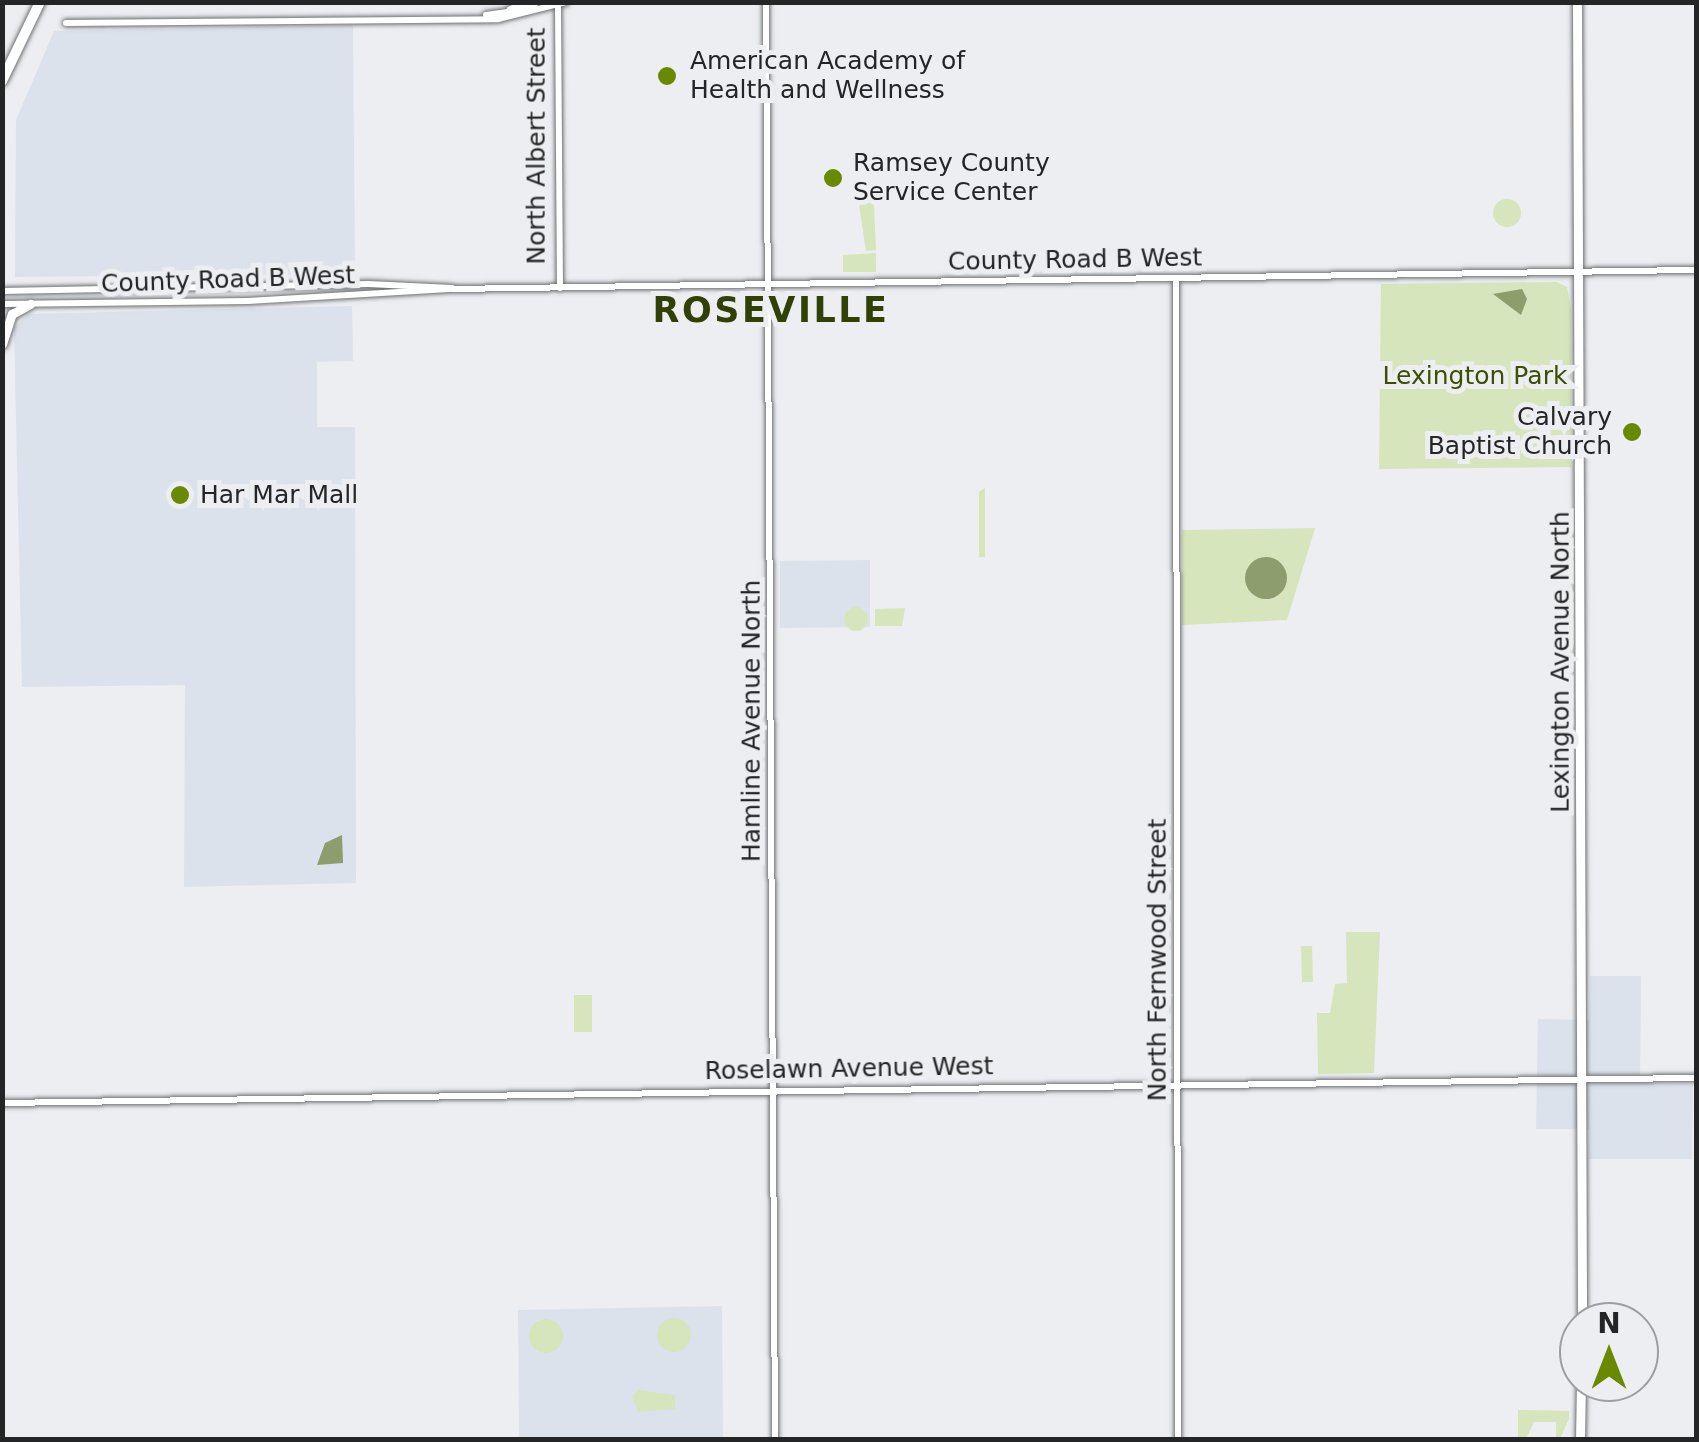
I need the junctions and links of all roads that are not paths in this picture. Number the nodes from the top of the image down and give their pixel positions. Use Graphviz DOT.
graph roads {
  1 [pos="40,2"];
  2 [pos="534,2"];
  3 [pos="543,2"];
  4 [pos="766,2"];
  5 [pos="1577,2"];
  6 [pos="561,4"];
  7 [pos="511,11"];
  8 [pos="480,17"];
  9 [pos="66,23"];
  10 [pos="2,81"];
  11 [pos="1578,269"];
  12 [pos="1696,270"];
  13 [pos="1176,278"];
  14 [pos="772,285"];
  15 [pos="560,288"];
  16 [pos="454,289"];
  17 [pos="2,291"];
  18 [pos="2,304"];
  19 [pos="30,304"];
  20 [pos="2,344"];
  21 [pos="1583,1076"];
  22 [pos="1696,1078"];
  23 [pos="1178,1083"];
  24 [pos="773,1090"];
  25 [pos="2,1103"];
  26 [pos="1582,1302"];
  27 [pos="1580,1402"];
  28 [pos="775,1440"];
  29 [pos="1178,1440"];
  30 [pos="1580,1440"];
  1 -- 10 [label="highway"];
  2 -- 7 [label="highway"];
  3 -- 7 [label="street"];
  4 -- 14 [label="street, Hamline Avenue North"];
  5 -- 11 [label="main road, Lexington Avenue North"];
  6 -- 8 [label="street"];
  6 -- 15 [label="street, North Albert Street"];
  7 -- 8 [label="street"];
  8 -- 9 [label="street"];
  11 -- 12 [label="street, County Road B West"];
  11 -- 13 [label="street, County Road B West"];
  11 -- 21 [label="main road, Lexington Avenue North"];
  13 -- 14 [label="street, County Road B West"];
  13 -- 23 [label="street, North Fernwood Street"];
  14 -- 15 [label="street, County Road B West"];
  14 -- 24 [label="street, Hamline Avenue North"];
  15 -- 16 [label="street, County Road B West"];
  16 -- 17 [label="street, County Road B West"];
  16 -- 19 [label="street, County Road B West"];
  18 -- 19 [label="street, County Road B West"];
  19 -- 20 [label="main road"];
  21 -- 22 [label="street, Roselawn Avenue West"];
  21 -- 23 [label="street, Roselawn Avenue West"];
  21 -- 26 [label="main road, Lexington Avenue North"];
  23 -- 24 [label="street, Roselawn Avenue West"];
  23 -- 29 [label="street, North Fernwood Street"];
  24 -- 25 [label="street, Roselawn Avenue West"];
  24 -- 28 [label="street, Hamline Avenue North"];
  27 -- 30 [label="main road"];
}
